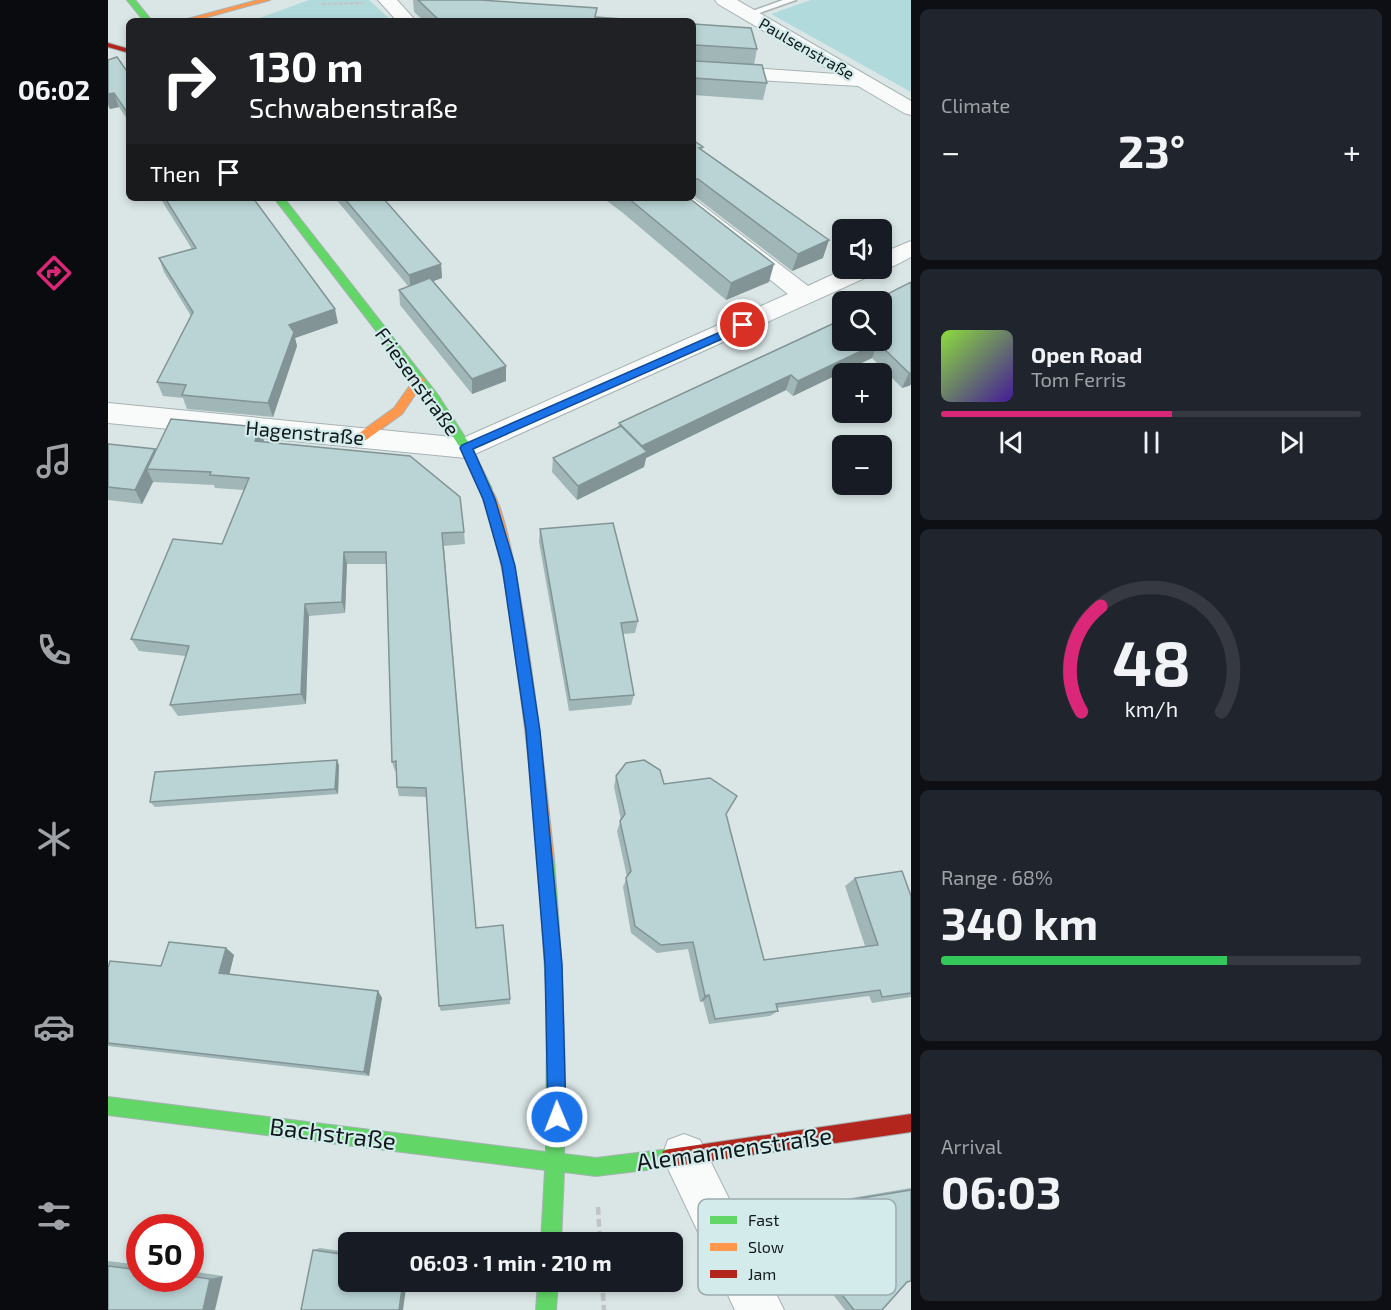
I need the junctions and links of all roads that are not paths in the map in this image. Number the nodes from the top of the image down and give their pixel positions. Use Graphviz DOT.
graph roads {
  1 [pos="130,0"];
  2 [pos="724,0"];
  3 [pos="792,0"];
  4 [pos="392,1"];
  5 [pos="260,2"];
  6 [pos="748,14"];
  7 [pos="145,18"];
  8 [pos="196,18"];
  9 [pos="234,18"];
  10 [pos="406,18"];
  11 [pos="769,26"];
  12 [pos="108,45"];
  13 [pos="126,50"];
  14 [pos="766,58"];
  15 [pos="696,70"];
  16 [pos="865,82"];
  17 [pos="911,108"];
  18 [pos="281,201"];
  19 [pos="682,201"];
  20 [pos="911,248"];
  21 [pos="892,257"];
  22 [pos="845,279"];
  23 [pos="807,297"];
  24 [pos="420,380"];
  25 [pos="108,413"];
  26 [pos="362,437"];
  27 [pos="466,448"];
  28 [pos="108,1106"];
  29 [pos="911,1123"];
  30 [pos="684,1156"];
  31 [pos="558,1161"];
  32 [pos="705,1199"];
  33 [pos="552,1232"];
  34 [pos="547,1292"];
  35 [pos="753,1295"];
  36 [pos="546,1310"];
  37 [pos="760,1310"];
  1 -- 7 [label="main road"];
  2 -- 6 [label="street, Paulsenstraße"];
  3 -- 6 [label="lane, Paulsenstraße"];
  4 -- 10 [label="street"];
  5 -- 8 [label="main road"];
  5 -- 9 [label="main road"];
  6 -- 11 [label="street, Paulsenstraße"];
  11 -- 14 [label="street"];
  11 -- 16 [label="street, Paulsenstraße"];
  12 -- 13 [label="main road"];
  14 -- 15 [label="street"];
  14 -- 16 [label="street"];
  16 -- 17 [label="street, Paulsenstraße"];
  18 -- 24 [label="main road, Friesenstraße"];
  19 -- 23 [label="street"];
  20 -- 21 [label="street"];
  22 -- 23 [label="street"];
  23 -- 27 [label="street"];
  24 -- 26 [label="main road"];
  24 -- 27 [label="main road, Friesenstraße"];
  25 -- 26 [label="street, Hagenstraße"];
  26 -- 27 [label="street, Hagenstraße"];
  27 -- 31 [label="main road, Friesenstraße"];
  28 -- 31 [label="main road, Bachstraße"];
  29 -- 30 [label="main road, Alemannenstraße"];
  30 -- 31 [label="main road, Alemannenstraße"];
  30 -- 32 [label="street"];
  31 -- 33 [label="main road, Friesenstraße"];
  34 -- 36 [label="main road"];
  35 -- 37 [label="street"];
}
